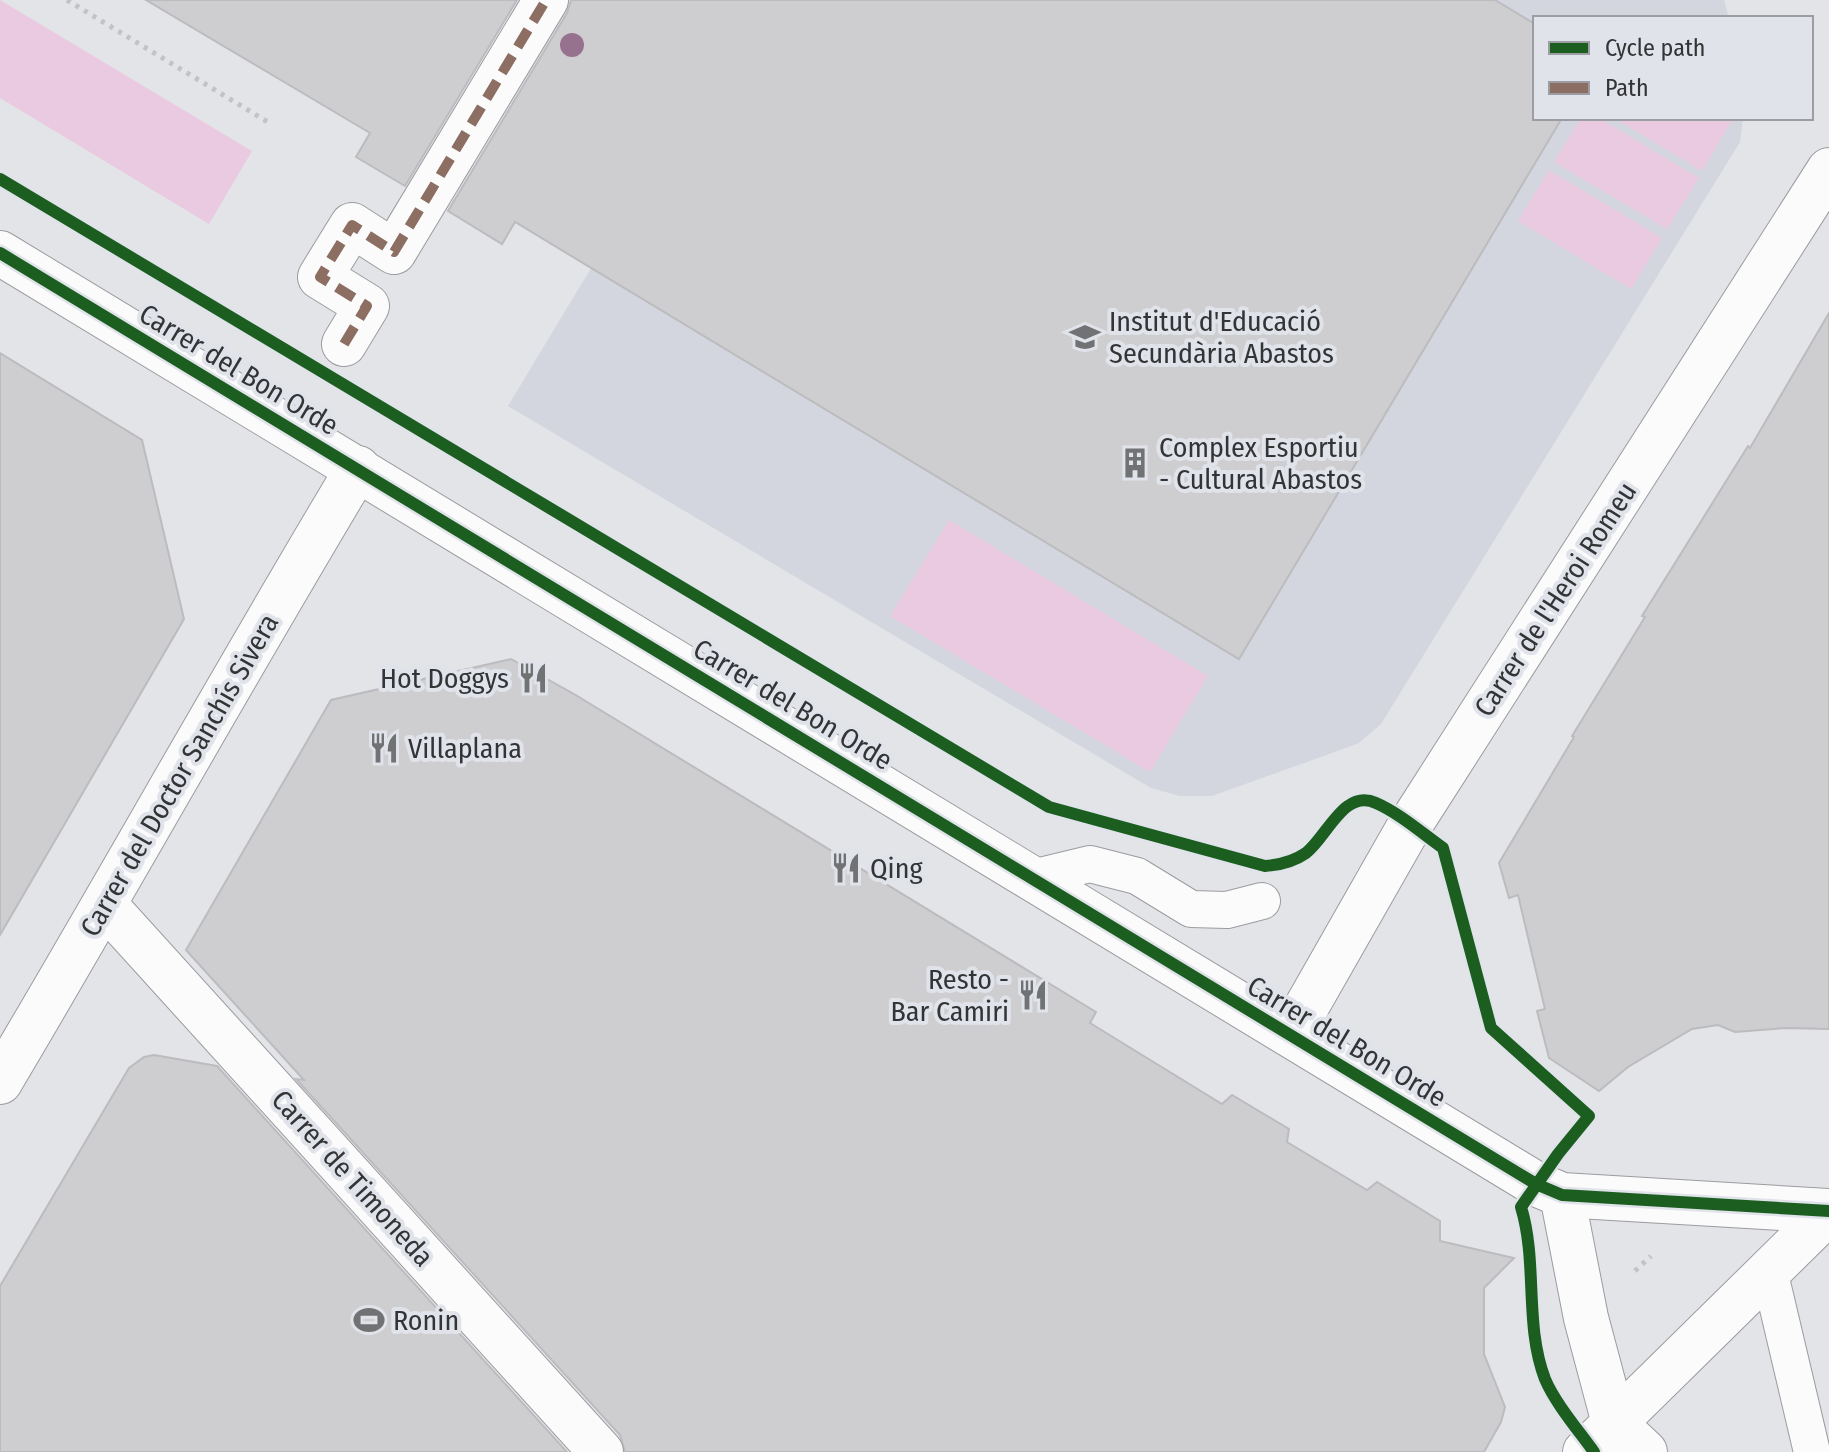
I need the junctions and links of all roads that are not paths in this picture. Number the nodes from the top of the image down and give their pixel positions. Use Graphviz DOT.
graph roads {
  1 [pos="546,0"];
  2 [pos="1829,170"];
  3 [pos="0,253"];
  4 [pos="344,344"];
  5 [pos="358,468"];
  6 [pos="1032,878"];
  7 [pos="1262,901"];
  8 [pos="105,905"];
  9 [pos="1291,1034"];
  10 [pos="0,1082"];
  11 [pos="1562,1195"];
  12 [pos="1829,1211"];
  13 [pos="1769,1270"];
  14 [pos="1615,1442"];
  15 [pos="601,1452"];
  16 [pos="1812,1452"];
  1 -- 4 [label="street"];
  2 -- 9 [label="street, Carrer de l'Heroi Romeu"];
  3 -- 5 [label="street, Carrer del Bon Orde"];
  5 -- 6 [label="street, Carrer del Bon Orde"];
  5 -- 8 [label="street, Carrer del Doctor Sanchís Sivera"];
  6 -- 7 [label="lane"];
  6 -- 9 [label="street, Carrer del Bon Orde"];
  8 -- 10 [label="street, Carrer del Doctor Sanchís Sivera"];
  8 -- 15 [label="street, Carrer de Timoneda"];
  9 -- 11 [label="street, Carrer del Bon Orde"];
  11 -- 12 [label="street"];
  11 -- 14 [label="street"];
  12 -- 13 [label="street"];
  13 -- 14 [label="street"];
  13 -- 16 [label="lane"];
}
